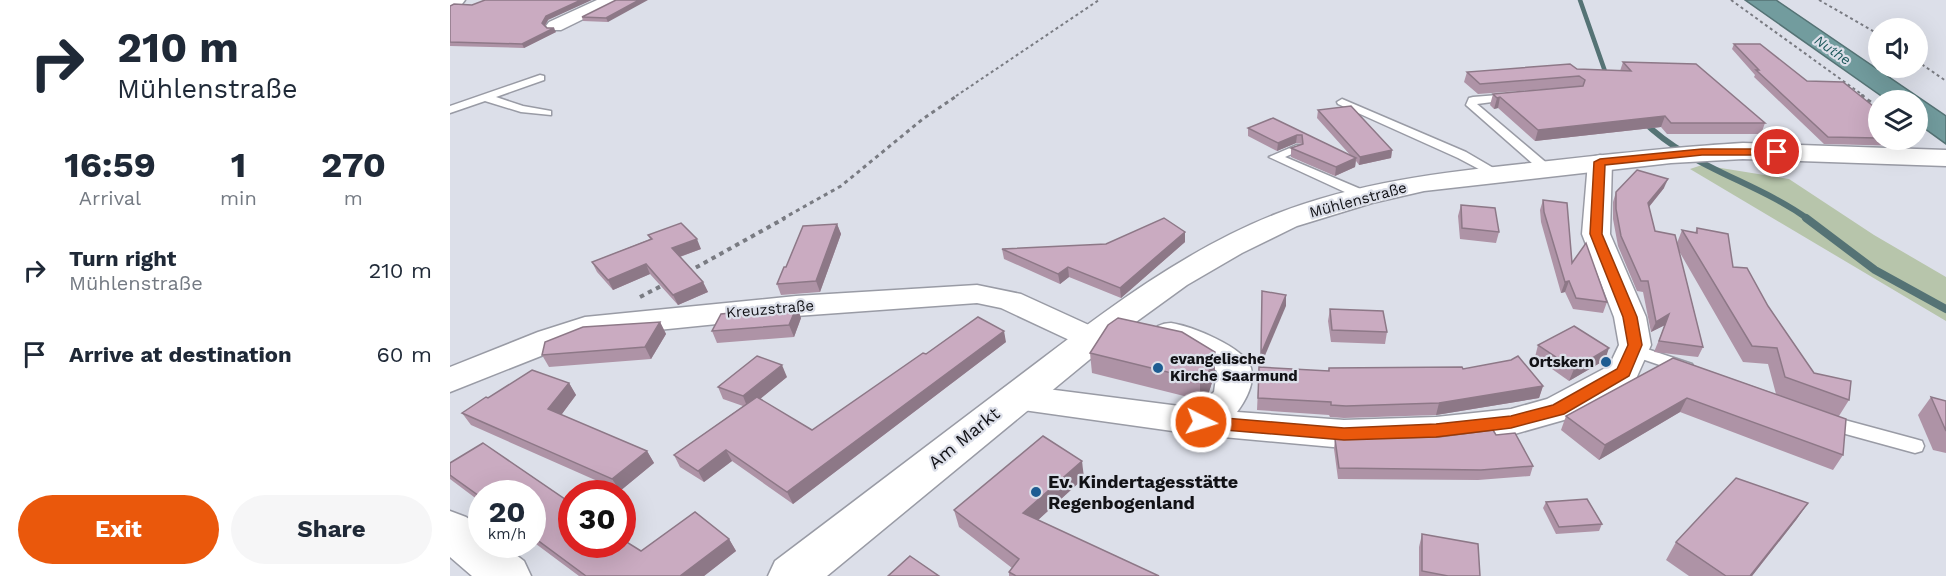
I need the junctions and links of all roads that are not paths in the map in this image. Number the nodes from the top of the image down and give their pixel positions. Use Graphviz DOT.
graph roads {
  1 [pos="456,0"];
  2 [pos="610,0"];
  3 [pos="450,2"];
  4 [pos="555,26"];
  5 [pos="540,78"];
  6 [pos="1522,96"];
  7 [pos="488,98"];
  8 [pos="1342,102"];
  9 [pos="450,110"];
  10 [pos="547,113"];
  11 [pos="1297,147"];
  12 [pos="1946,158"];
  13 [pos="1600,162"];
  14 [pos="1545,168"];
  15 [pos="1496,173"];
  16 [pos="1365,196"];
  17 [pos="1115,320"];
  18 [pos="1631,353"];
  19 [pos="1700,373"];
  20 [pos="450,380"];
  21 [pos="1016,398"];
  22 [pos="1811,417"];
  23 [pos="1201,422"];
  24 [pos="1915,446"];
  25 [pos="450,530"];
  26 [pos="507,576"];
  27 [pos="792,576"];
  1 -- 3 [label="main road"];
  2 -- 4 [label="street"];
  5 -- 7 [label="lane"];
  6 -- 14 [label="lane"];
  7 -- 9 [label="lane"];
  7 -- 10 [label="lane"];
  8 -- 15 [label="lane"];
  11 -- 16 [label="lane"];
  12 -- 13 [label="main road, Mühlenstraße"];
  13 -- 14 [label="main road, Mühlenstraße"];
  13 -- 18 [label="street"];
  14 -- 15 [label="main road, Mühlenstraße"];
  15 -- 16 [label="main road, Mühlenstraße"];
  16 -- 17 [label="main road, Mühlenstraße"];
  17 -- 20 [label="street, Kreuzstraße"];
  17 -- 21 [label="main road, Am Markt"];
  17 -- 23 [label="street"];
  18 -- 19 [label="lane"];
  18 -- 23 [label="street"];
  21 -- 23 [label="street"];
  21 -- 27 [label="main road, Am Markt"];
  22 -- 24 [label="lane"];
  25 -- 26 [label="main road"];
}
